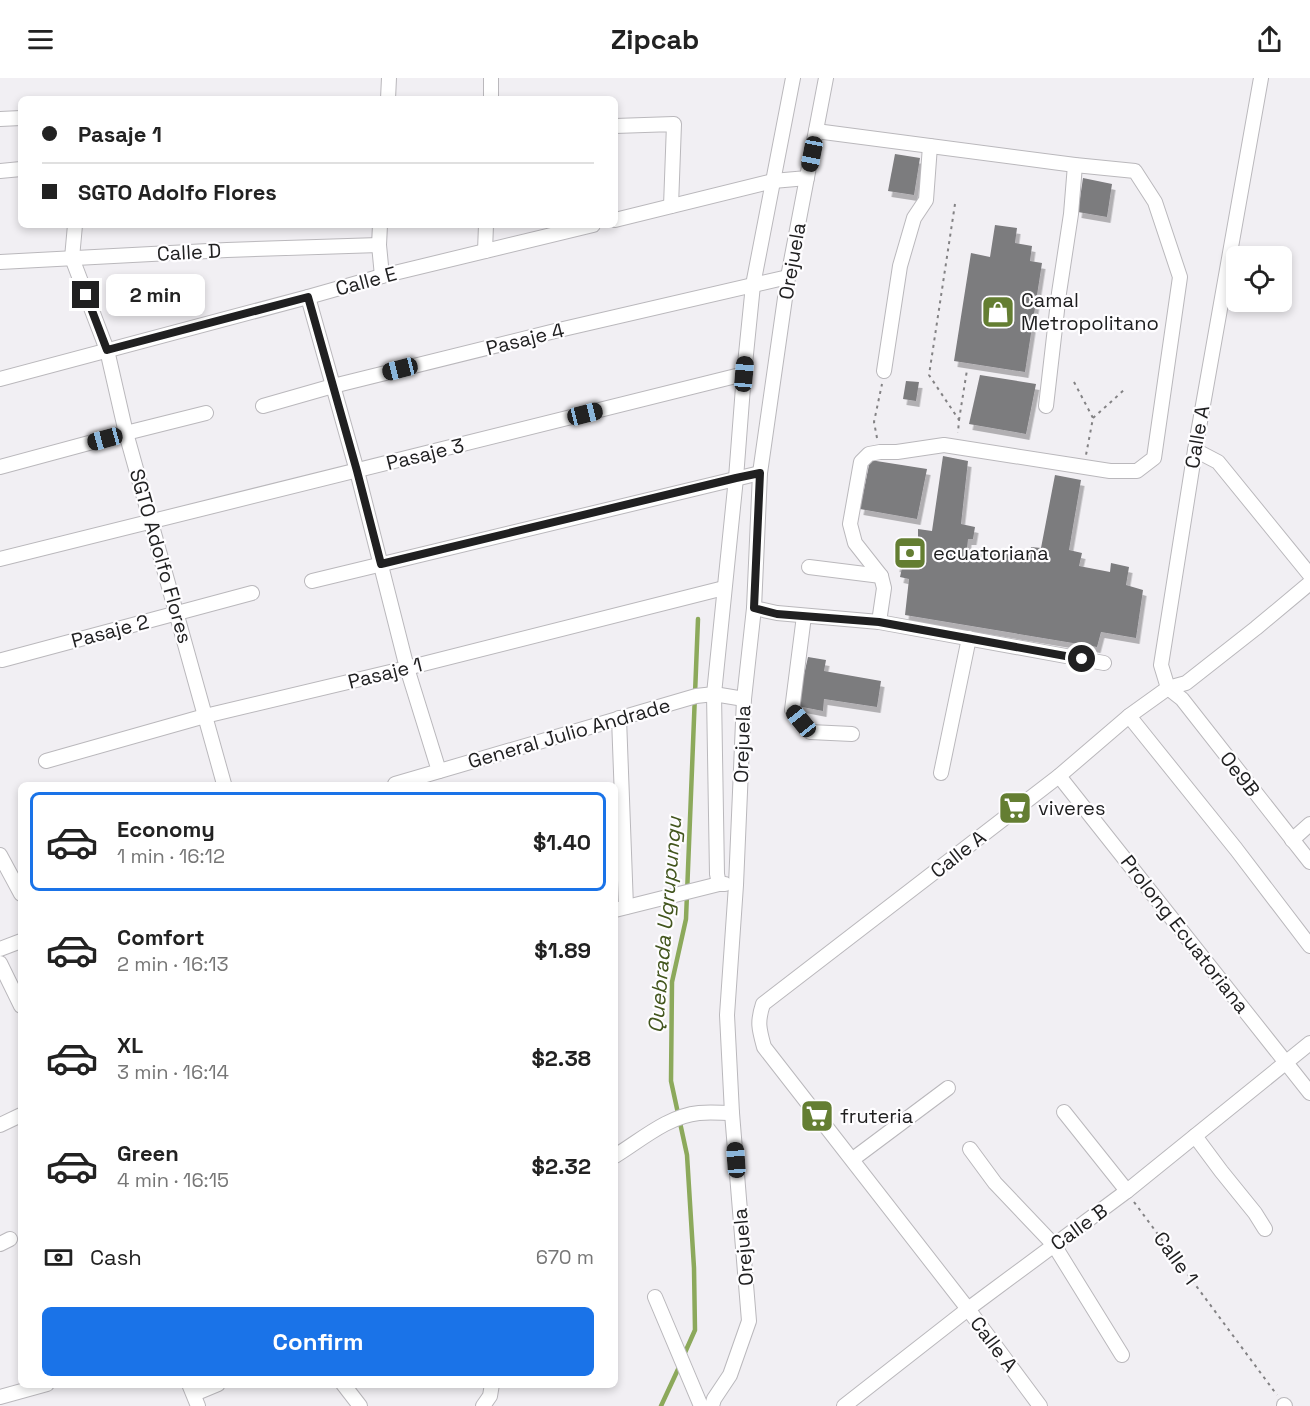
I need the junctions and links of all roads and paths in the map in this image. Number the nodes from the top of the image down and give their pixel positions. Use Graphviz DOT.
graph roads {
  1 [pos="389,78"];
  2 [pos="491,78"];
  3 [pos="793,78"];
  4 [pos="826,78"];
  5 [pos="1261,78"];
  6 [pos="388,96"];
  7 [pos="491,96"];
  8 [pos="18,118"];
  9 [pos="0,119"];
  10 [pos="618,126"];
  11 [pos="816,131"];
  12 [pos="930,146"];
  13 [pos="1075,165"];
  14 [pos="18,169"];
  15 [pos="0,171"];
  16 [pos="807,178"];
  17 [pos="773,181"];
  18 [pos="955,204"];
  19 [pos="671,206"];
  20 [pos="618,219"];
  21 [pos="75,228"];
  22 [pos="380,228"];
  23 [pos="486,228"];
  24 [pos="581,228"];
  25 [pos="379,245"];
  26 [pos="485,251"];
  27 [pos="72,258"];
  28 [pos="0,262"];
  29 [pos="382,276"];
  30 [pos="788,277"];
  31 [pos="753,285"];
  32 [pos="308,297"];
  33 [pos="107,350"];
  34 [pos="967,370"];
  35 [pos="884,371"];
  36 [pos="744,374"];
  37 [pos="0,380"];
  38 [pos="1074,382"];
  39 [pos="333,386"];
  40 [pos="1124,390"];
  41 [pos="263,406"];
  42 [pos="1046,406"];
  43 [pos="206,413"];
  44 [pos="1093,418"];
  45 [pos="959,420"];
  46 [pos="126,433"];
  47 [pos="956,447"];
  48 [pos="1195,450"];
  49 [pos="880,452"];
  50 [pos="1084,466"];
  51 [pos="0,467"];
  52 [pos="357,471"];
  53 [pos="760,473"];
  54 [pos="736,478"];
  55 [pos="150,521"];
  56 [pos="0,559"];
  57 [pos="381,564"];
  58 [pos="809,567"];
  59 [pos="1310,575"];
  60 [pos="881,576"];
  61 [pos="312,581"];
  62 [pos="1310,583"];
  63 [pos="724,588"];
  64 [pos="252,593"];
  65 [pos="754,608"];
  66 [pos="177,612"];
  67 [pos="804,615"];
  68 [pos="879,622"];
  69 [pos="969,638"];
  70 [pos="2,660"];
  71 [pos="1104,663"];
  72 [pos="407,668"];
  73 [pos="1168,688"];
  74 [pos="714,694"];
  75 [pos="744,699"];
  76 [pos="205,716"];
  77 [pos="1129,717"];
  78 [pos="619,718"];
  79 [pos="852,734"];
  80 [pos="46,760"];
  81 [pos="439,771"];
  82 [pos="941,773"];
  83 [pos="1059,776"];
  84 [pos="223,782"];
  85 [pos="402,782"];
  86 [pos="1310,824"];
  87 [pos="1292,840"];
  88 [pos="0,855"];
  89 [pos="1310,862"];
  90 [pos="719,884"];
  91 [pos="736,885"];
  92 [pos="18,888"];
  93 [pos="620,909"];
  94 [pos="18,942"];
  95 [pos="1310,946"];
  96 [pos="0,949"];
  97 [pos="0,963"];
  98 [pos="18,1000"];
  99 [pos="1310,1043"];
  100 [pos="1286,1062"];
  101 [pos="948,1088"];
  102 [pos="1310,1093"];
  103 [pos="1064,1112"];
  104 [pos="732,1113"];
  105 [pos="18,1116"];
  106 [pos="0,1125"];
  107 [pos="1195,1136"];
  108 [pos="970,1149"];
  109 [pos="618,1154"];
  110 [pos="852,1159"];
  111 [pos="1127,1191"];
  112 [pos="1265,1229"];
  113 [pos="1054,1245"];
  114 [pos="655,1297"];
  115 [pos="968,1309"];
  116 [pos="1122,1355"];
  117 [pos="33,1388"];
  118 [pos="209,1388"];
  119 [pos="346,1388"];
  120 [pos="491,1388"];
  121 [pos="194,1395"];
  122 [pos="0,1397"];
  123 [pos="713,1402"];
  124 [pos="1284,1405"];
  125 [pos="360,1406"];
  126 [pos="483,1406"];
  127 [pos="701,1406"];
  128 [pos="844,1406"];
  129 [pos="1040,1406"];
  1 -- 6 [label="street"];
  2 -- 7 [label="street"];
  3 -- 17 [label="street"];
  4 -- 11 [label="street, Orejuela"];
  5 -- 48 [label="street, Calle A"];
  8 -- 9 [label="street"];
  10 -- 19 [label="street"];
  11 -- 12 [label="street"];
  11 -- 16 [label="street, Orejuela"];
  12 -- 13 [label="street"];
  12 -- 35 [label="street"];
  13 -- 42 [label="street"];
  13 -- 50 [label="street"];
  14 -- 15 [label="street"];
  16 -- 17 [label="street"];
  16 -- 30 [label="street, Orejuela"];
  17 -- 19 [label="street"];
  17 -- 31 [label="street"];
  18 -- 45 [label="path"];
  19 -- 20 [label="street"];
  21 -- 27 [label="street, SGTO Adolfo Flores"];
  22 -- 25 [label="street"];
  23 -- 26 [label="street"];
  24 -- 26 [label="street, Calle E"];
  25 -- 27 [label="street, Calle D"];
  25 -- 29 [label="street"];
  26 -- 29 [label="street, Calle E"];
  27 -- 28 [label="street, Calle D"];
  27 -- 33 [label="street, SGTO Adolfo Flores"];
  29 -- 32 [label="street, Calle E"];
  30 -- 31 [label="street, Pasaje 4"];
  30 -- 53 [label="street, Orejuela"];
  31 -- 36 [label="street"];
  31 -- 39 [label="street, Pasaje 4"];
  32 -- 33 [label="street, Calle E"];
  32 -- 39 [label="street"];
  33 -- 37 [label="street, Calle E"];
  33 -- 46 [label="street, SGTO Adolfo Flores"];
  34 -- 45 [label="path"];
  35 -- 49 [label="path"];
  36 -- 52 [label="street, Pasaje 3"];
  36 -- 54 [label="street"];
  38 -- 44 [label="path"];
  39 -- 41 [label="street, Pasaje 4"];
  39 -- 52 [label="street"];
  40 -- 44 [label="path"];
  43 -- 46 [label="street"];
  44 -- 50 [label="path"];
  45 -- 47 [label="path"];
  46 -- 51 [label="street"];
  46 -- 55 [label="street, SGTO Adolfo Flores"];
  47 -- 49 [label="street"];
  47 -- 50 [label="street"];
  48 -- 59 [label="street"];
  48 -- 73 [label="street, Calle A"];
  49 -- 60 [label="street"];
  52 -- 55 [label="street, Pasaje 3"];
  52 -- 57 [label="street"];
  53 -- 54 [label="street"];
  53 -- 65 [label="street, Orejuela"];
  54 -- 57 [label="street"];
  54 -- 63 [label="street"];
  55 -- 56 [label="street, Pasaje 3"];
  55 -- 66 [label="street, SGTO Adolfo Flores"];
  57 -- 61 [label="street"];
  57 -- 72 [label="street"];
  58 -- 60 [label="street"];
  60 -- 68 [label="street"];
  62 -- 73 [label="street"];
  63 -- 72 [label="street, Pasaje 1"];
  63 -- 74 [label="street"];
  64 -- 66 [label="street, Pasaje 2"];
  65 -- 67 [label="street"];
  65 -- 75 [label="street, Orejuela"];
  66 -- 70 [label="street, Pasaje 2"];
  66 -- 76 [label="street, SGTO Adolfo Flores"];
  67 -- 68 [label="street"];
  67 -- 79 [label="street"];
  68 -- 69 [label="street"];
  69 -- 71 [label="street"];
  69 -- 82 [label="street"];
  72 -- 76 [label="street, Pasaje 1"];
  72 -- 81 [label="street"];
  73 -- 77 [label="street, Calle A"];
  73 -- 87 [label="street, Oe9B"];
  74 -- 75 [label="street, General Julio Andrade"];
  74 -- 78 [label="street, General Julio Andrade"];
  74 -- 90 [label="street"];
  75 -- 91 [label="street, Orejuela"];
  76 -- 80 [label="street, Pasaje 1"];
  76 -- 84 [label="street, SGTO Adolfo Flores"];
  77 -- 83 [label="street, Calle A"];
  77 -- 95 [label="street"];
  78 -- 81 [label="street, General Julio Andrade"];
  78 -- 93 [label="street"];
  81 -- 85 [label="street, General Julio Andrade"];
  83 -- 100 [label="street, Prolong Ecuatoriana"];
  83 -- 110 [label="street, Calle A"];
  86 -- 87 [label="street"];
  87 -- 89 [label="street, Oe9B"];
  88 -- 92 [label="street"];
  90 -- 91 [label="street"];
  90 -- 93 [label="street"];
  91 -- 104 [label="street, Orejuela"];
  94 -- 96 [label="street"];
  97 -- 98 [label="street"];
  99 -- 100 [label="street, Calle B"];
  100 -- 102 [label="street, Prolong Ecuatoriana"];
  100 -- 107 [label="street, Calle B"];
  101 -- 110 [label="street"];
  103 -- 111 [label="street"];
  104 -- 109 [label="street"];
  104 -- 123 [label="street, Orejuela"];
  105 -- 106 [label="street"];
  107 -- 111 [label="street, Calle B"];
  107 -- 112 [label="street"];
  108 -- 113 [label="street"];
  110 -- 115 [label="street, Calle A"];
  111 -- 113 [label="street, Calle B"];
  111 -- 124 [label="path, Calle 1"];
  113 -- 115 [label="street, Calle B"];
  113 -- 116 [label="street"];
  114 -- 127 [label="street"];
  115 -- 128 [label="street, Calle B"];
  115 -- 129 [label="street, Calle A"];
  117 -- 122 [label="street"];
  118 -- 121 [label="street"];
  119 -- 125 [label="street"];
  120 -- 126 [label="street"];
  123 -- 127 [label="street"];
}
